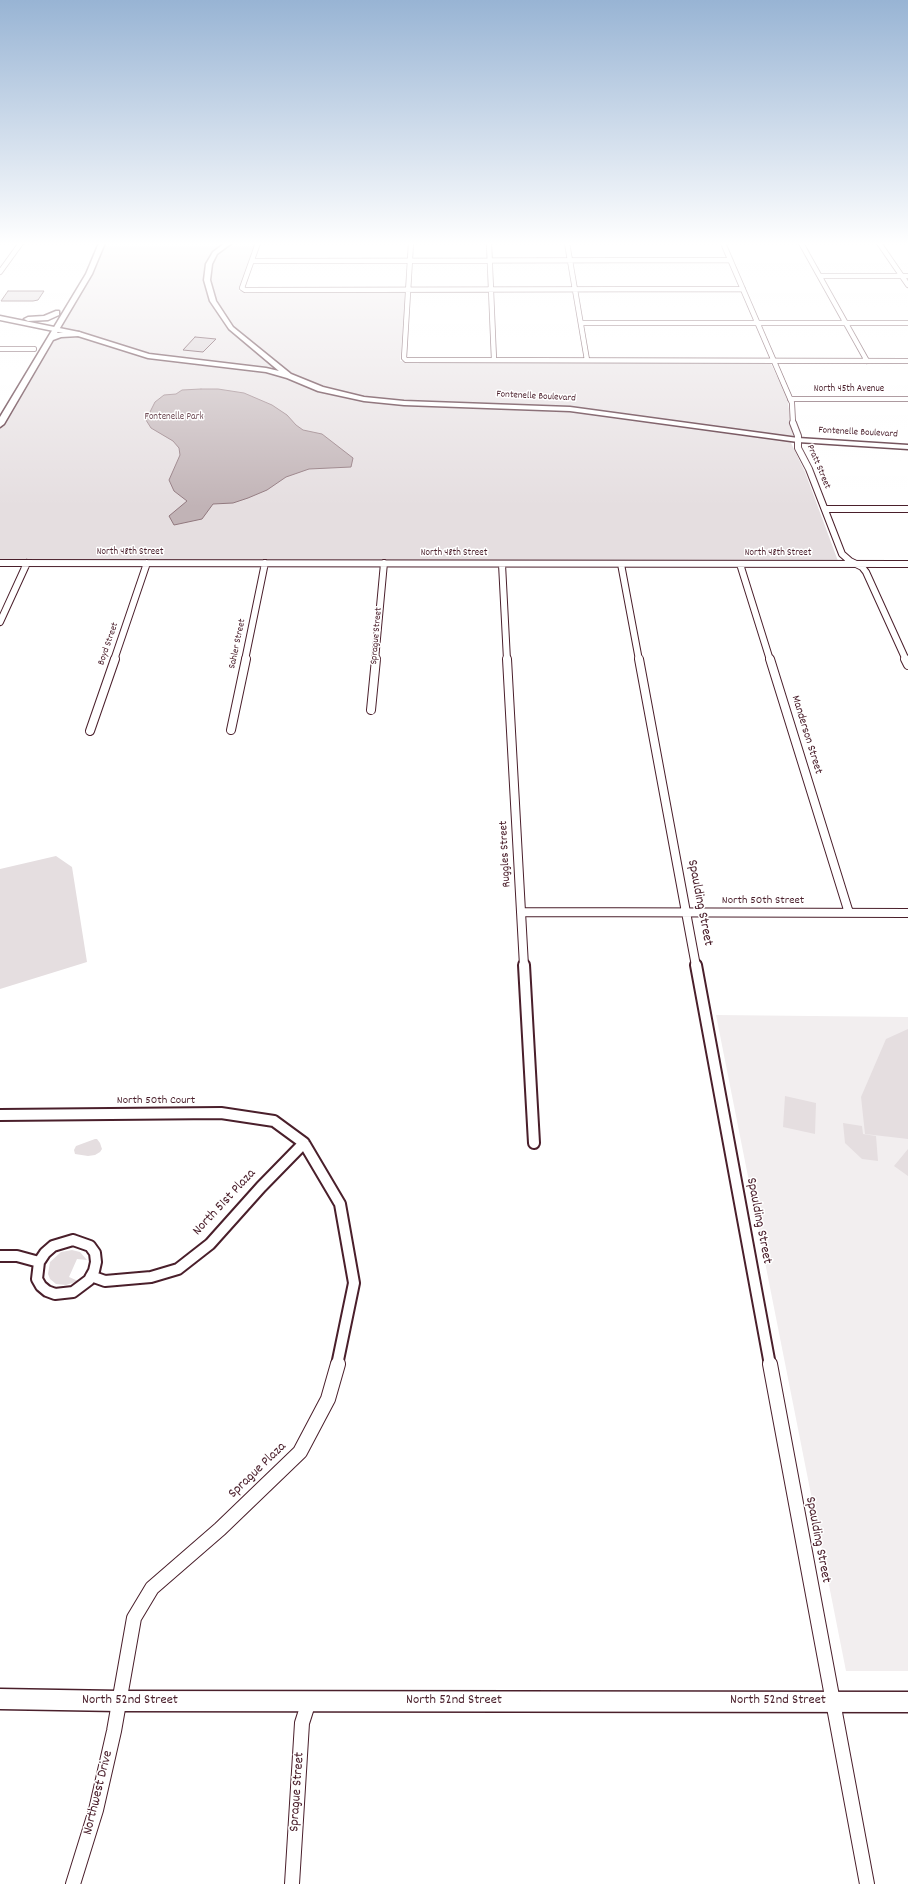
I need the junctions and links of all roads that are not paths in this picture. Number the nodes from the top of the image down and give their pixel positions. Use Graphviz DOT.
graph roads {
  1 [pos="49,331"];
  2 [pos="68,331"];
  3 [pos="78,331"];
  4 [pos="235,331"];
  5 [pos="406,331"];
  6 [pos="493,331"];
  7 [pos="582,331"];
  8 [pos="761,331"];
  9 [pos="850,331"];
  10 [pos="78,334"];
  11 [pos="37,348"];
  12 [pos="0,349"];
  13 [pos="166,358"];
  14 [pos="494,360"];
  15 [pos="587,360"];
  16 [pos="774,361"];
  17 [pos="867,361"];
  18 [pos="908,361"];
  19 [pos="276,364"];
  20 [pos="266,370"];
  21 [pos="290,376"];
  22 [pos="21,388"];
  23 [pos="790,399"];
  24 [pos="908,399"];
  25 [pos="1,419"];
  26 [pos="798,440"];
  27 [pos="908,447"];
  28 [pos="825,509"];
  29 [pos="908,509"];
  30 [pos="0,563"];
  31 [pos="27,563"];
  32 [pos="147,563"];
  33 [pos="265,563"];
  34 [pos="384,563"];
  35 [pos="502,564"];
  36 [pos="621,564"];
  37 [pos="740,564"];
  38 [pos="857,564"];
  39 [pos="908,564"];
  40 [pos="0,622"];
  41 [pos="908,665"];
  42 [pos="371,710"];
  43 [pos="231,730"];
  44 [pos="90,731"];
  45 [pos="521,912"];
  46 [pos="685,913"];
  47 [pos="850,913"];
  48 [pos="908,913"];
  49 [pos="0,1115"];
  50 [pos="304,1143"];
  51 [pos="534,1143"];
  52 [pos="0,1256"];
  53 [pos="39,1262"];
  54 [pos="91,1276"];
  55 [pos="0,1699"];
  56 [pos="118,1701"];
  57 [pos="309,1701"];
  58 [pos="832,1701"];
  59 [pos="908,1702"];
  60 [pos="73,1884"];
  61 [pos="292,1884"];
  62 [pos="867,1884"];
  1 -- 11 [label="main road"];
  2 -- 10 [label="main road, Fontenelle Boulevard"];
  3 -- 13 [label="main road, Fontenelle Boulevard"];
  4 -- 19 [label="main road"];
  5 -- 14 [label="street"];
  6 -- 14 [label="street"];
  7 -- 15 [label="street"];
  8 -- 16 [label="street, Pratt Street"];
  9 -- 17 [label="street"];
  10 -- 11 [label="main road"];
  10 -- 13 [label="main road, Fontenelle Boulevard"];
  11 -- 12 [label="street"];
  11 -- 22 [label="main road"];
  11 -- 22 [label="main road"];
  13 -- 20 [label="main road, Fontenelle Boulevard"];
  14 -- 15 [label="street"];
  15 -- 16 [label="street"];
  16 -- 17 [label="street"];
  16 -- 23 [label="street, Pratt Street"];
  17 -- 18 [label="street"];
  19 -- 20 [label="main road"];
  19 -- 21 [label="main road"];
  20 -- 21 [label="main road, Fontenelle Boulevard"];
  21 -- 26 [label="main road, Fontenelle Boulevard"];
  22 -- 25 [label="main road"];
  23 -- 24 [label="street, North 45th Avenue"];
  23 -- 26 [label="street, Pratt Street"];
  26 -- 27 [label="main road, Fontenelle Boulevard"];
  26 -- 28 [label="street, Pratt Street"];
  28 -- 29 [label="street"];
  28 -- 38 [label="street, Pratt Street"];
  30 -- 31 [label="street, North 48th Street"];
  31 -- 32 [label="street, North 48th Street"];
  31 -- 40 [label="street"];
  32 -- 33 [label="street, North 48th Street"];
  32 -- 44 [label="street, Boyd Street"];
  33 -- 34 [label="street, North 48th Street"];
  33 -- 43 [label="street, Sahler Street"];
  34 -- 35 [label="street, North 48th Street"];
  34 -- 42 [label="street, Sprague Street"];
  35 -- 36 [label="street, North 48th Street"];
  35 -- 45 [label="street, Ruggles Street"];
  36 -- 37 [label="street, North 48th Street"];
  36 -- 46 [label="street, Spaulding Street"];
  37 -- 38 [label="street, North 48th Street"];
  37 -- 47 [label="street, Manderson Street"];
  38 -- 39 [label="street, North 48th Street"];
  38 -- 41 [label="street, Pratt Street"];
  45 -- 46 [label="street, North 50th Street"];
  45 -- 51 [label="street, Ruggles Street"];
  46 -- 47 [label="street, North 50th Street"];
  46 -- 58 [label="street, Spaulding Street"];
  47 -- 48 [label="street, North 50th Street"];
  49 -- 50 [label="street, North 50th Court"];
  50 -- 54 [label="street, North 51st Plaza"];
  50 -- 56 [label="street, Sprague Plaza"];
  52 -- 53 [label="street"];
  53 -- 54 [label="street"];
  53 -- 54 [label="street"];
  55 -- 56 [label="main road, North 52nd Street"];
  56 -- 57 [label="main road, North 52nd Street"];
  56 -- 60 [label="street, Northwest Drive"];
  57 -- 58 [label="main road, North 52nd Street"];
  57 -- 61 [label="street, Sprague Street"];
  58 -- 59 [label="main road, North 52nd Street"];
  58 -- 62 [label="street, Spaulding Street"];
}
